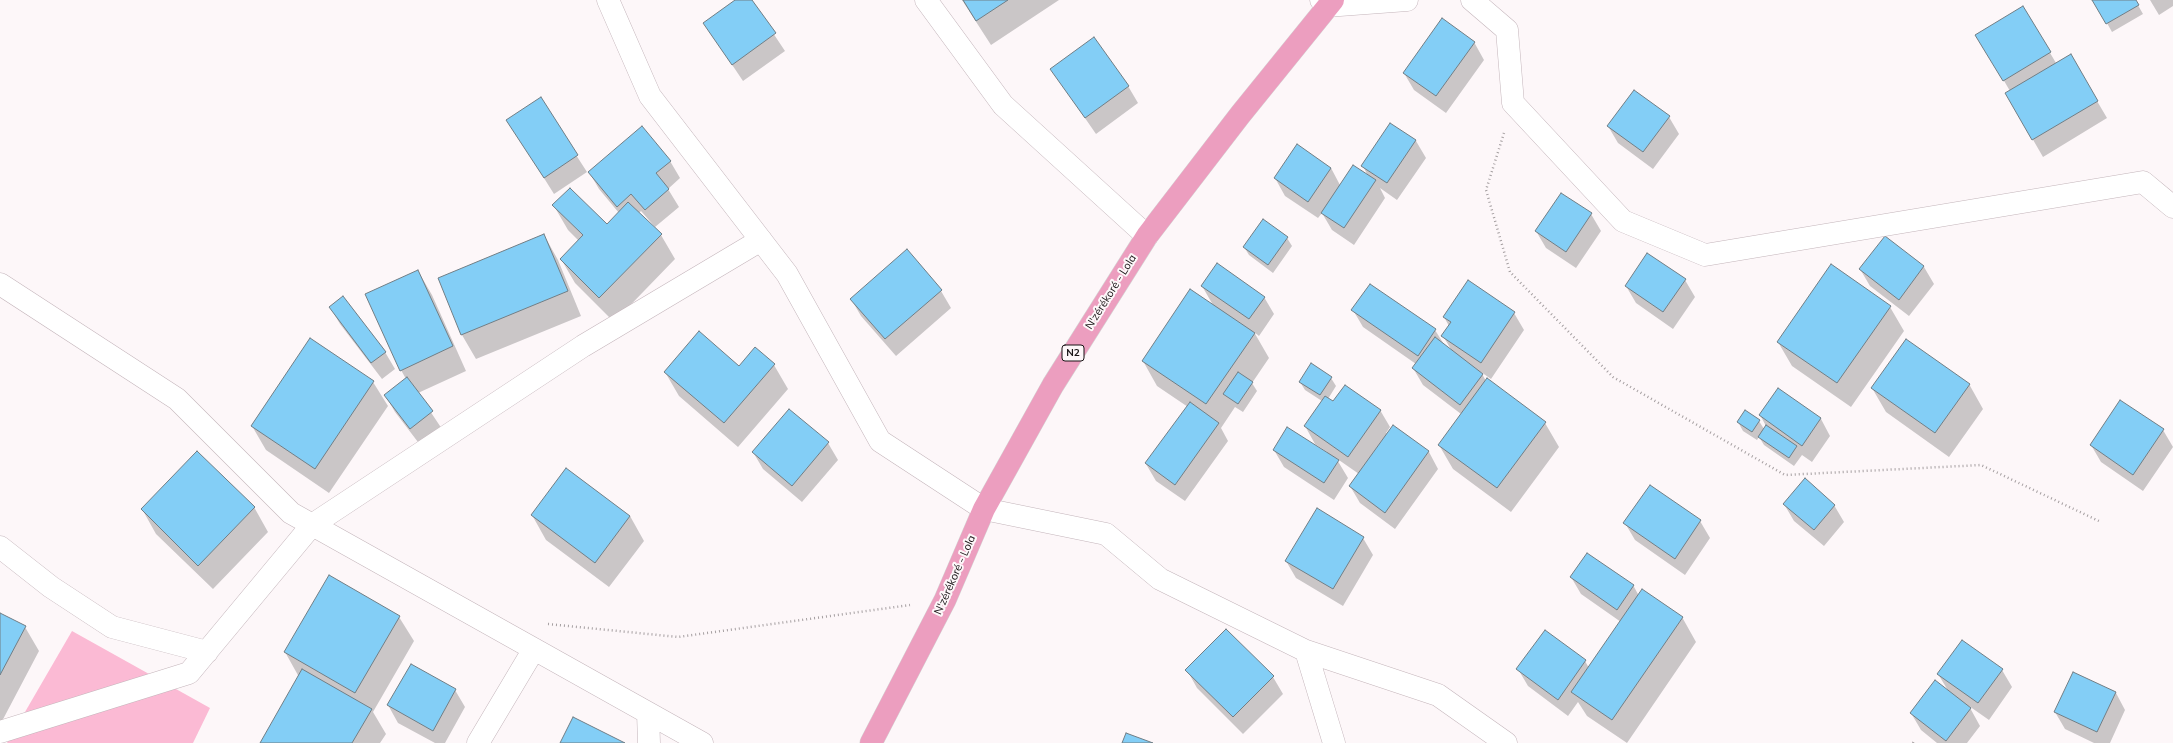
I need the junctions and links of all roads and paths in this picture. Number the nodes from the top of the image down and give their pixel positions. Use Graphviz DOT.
graph roads {
  1 [pos="608,0"];
  2 [pos="926,0"];
  3 [pos="1407,0"];
  4 [pos="1472,0"];
  5 [pos="1327,2"];
  6 [pos="1513,103"];
  7 [pos="2173,207"];
  8 [pos="1147,236"];
  9 [pos="761,240"];
  10 [pos="0,284"];
  11 [pos="984,509"];
  12 [pos="2101,522"];
  13 [pos="312,525"];
  14 [pos="0,547"];
  15 [pos="945,600"];
  16 [pos="546,624"];
  17 [pos="534,649"];
  18 [pos="1306,651"];
  19 [pos="207,652"];
  20 [pos="648,713"];
  21 [pos="0,732"];
  22 [pos="478,743"];
  23 [pos="649,743"];
  24 [pos="702,743"];
  25 [pos="871,743"];
  26 [pos="1334,743"];
  27 [pos="1506,743"];
  1 -- 9 [label="street"];
  2 -- 8 [label="street"];
  3 -- 5 [label="street"];
  4 -- 6 [label="street"];
  5 -- 8 [label="highway, N'zérékoré - Lola / N2"];
  6 -- 7 [label="street"];
  6 -- 12 [label="path"];
  8 -- 11 [label="highway, N'zérékoré - Lola / N2"];
  9 -- 11 [label="street"];
  9 -- 13 [label="street"];
  10 -- 13 [label="street"];
  11 -- 15 [label="highway, N'zérékoré - Lola / N2"];
  11 -- 18 [label="street"];
  13 -- 17 [label="street"];
  13 -- 19 [label="street"];
  14 -- 19 [label="street"];
  15 -- 16 [label="path"];
  15 -- 25 [label="highway, N'zérékoré - Lola / N2"];
  17 -- 20 [label="street"];
  17 -- 22 [label="street"];
  18 -- 26 [label="street"];
  18 -- 27 [label="street"];
  19 -- 21 [label="street"];
  20 -- 23 [label="street"];
  20 -- 24 [label="street"];
}
